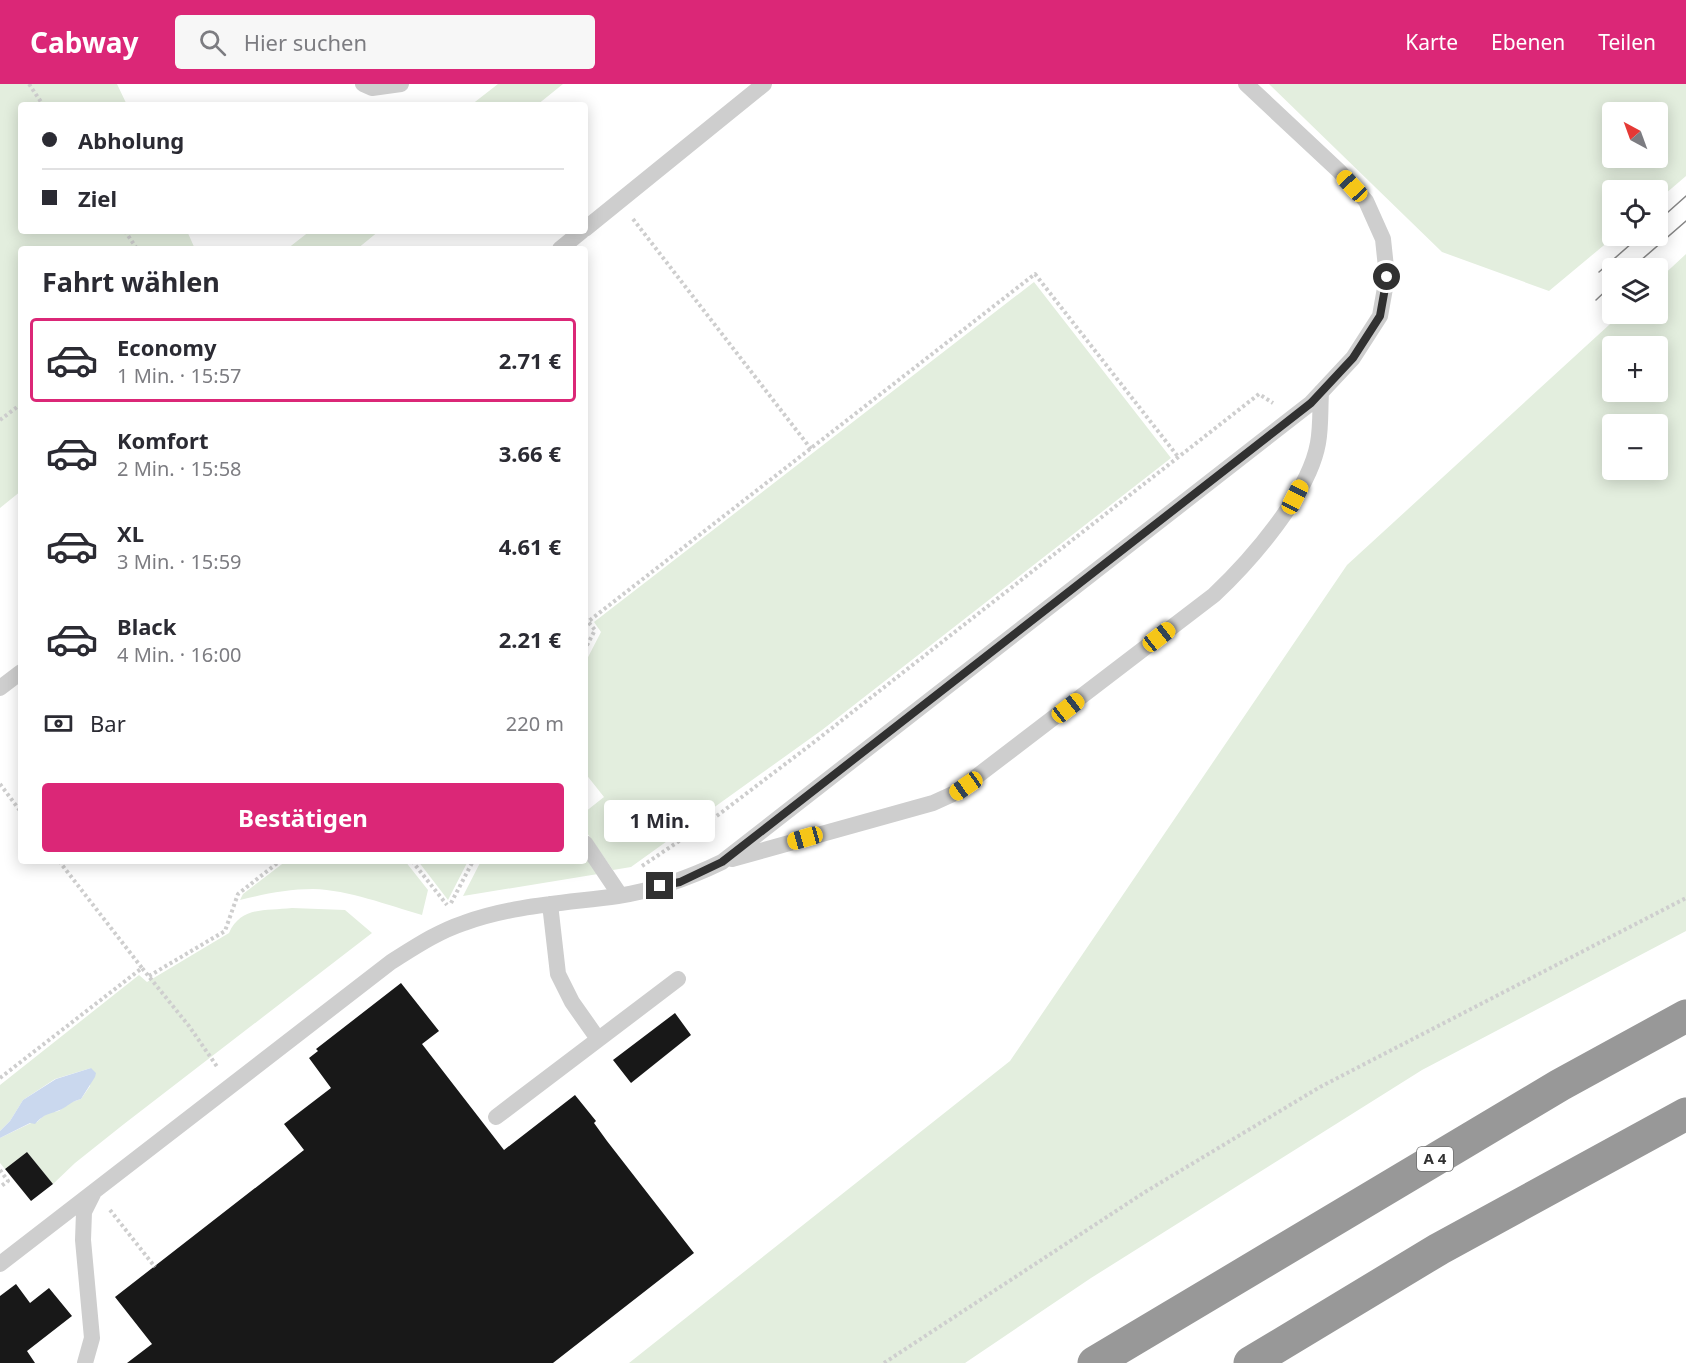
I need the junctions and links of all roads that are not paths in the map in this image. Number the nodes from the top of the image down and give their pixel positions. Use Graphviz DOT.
graph roads {
  1 [pos="363,84"];
  2 [pos="401,84"];
  3 [pos="764,84"];
  4 [pos="1246,84"];
  5 [pos="588,227"];
  6 [pos="579,234"];
  7 [pos="564,246"];
  8 [pos="1321,393"];
  9 [pos="18,674"];
  10 [pos="0,688"];
  11 [pos="588,847"];
  12 [pos="722,862"];
  13 [pos="620,895"];
  14 [pos="550,904"];
  15 [pos="678,979"];
  16 [pos="1686,1016"];
  17 [pos="598,1039"];
  18 [pos="1686,1114"];
  19 [pos="496,1117"];
  20 [pos="95,1191"];
  21 [pos="2,1257"];
  22 [pos="1187,1306"];
  23 [pos="85,1363"];
  24 [pos="1094,1363"];
  25 [pos="1109,1363"];
  26 [pos="1250,1363"];
  1 -- 2 [label="lane"];
  3 -- 5 [label="lane"];
  4 -- 8 [label="lane"];
  6 -- 7 [label="lane"];
  8 -- 12 [label="lane"];
  8 -- 12 [label="lane"];
  9 -- 10 [label="lane"];
  11 -- 13 [label="lane"];
  12 -- 13 [label="lane"];
  13 -- 14 [label="lane"];
  14 -- 17 [label="lane"];
  14 -- 20 [label="lane"];
  15 -- 17 [label="lane"];
  16 -- 22 [label="highway, A 4"];
  17 -- 19 [label="lane"];
  18 -- 26 [label="highway"];
  20 -- 21 [label="lane"];
  20 -- 23 [label="lane"];
  22 -- 24 [label="highway"];
  22 -- 25 [label="highway, A 4"];
}
